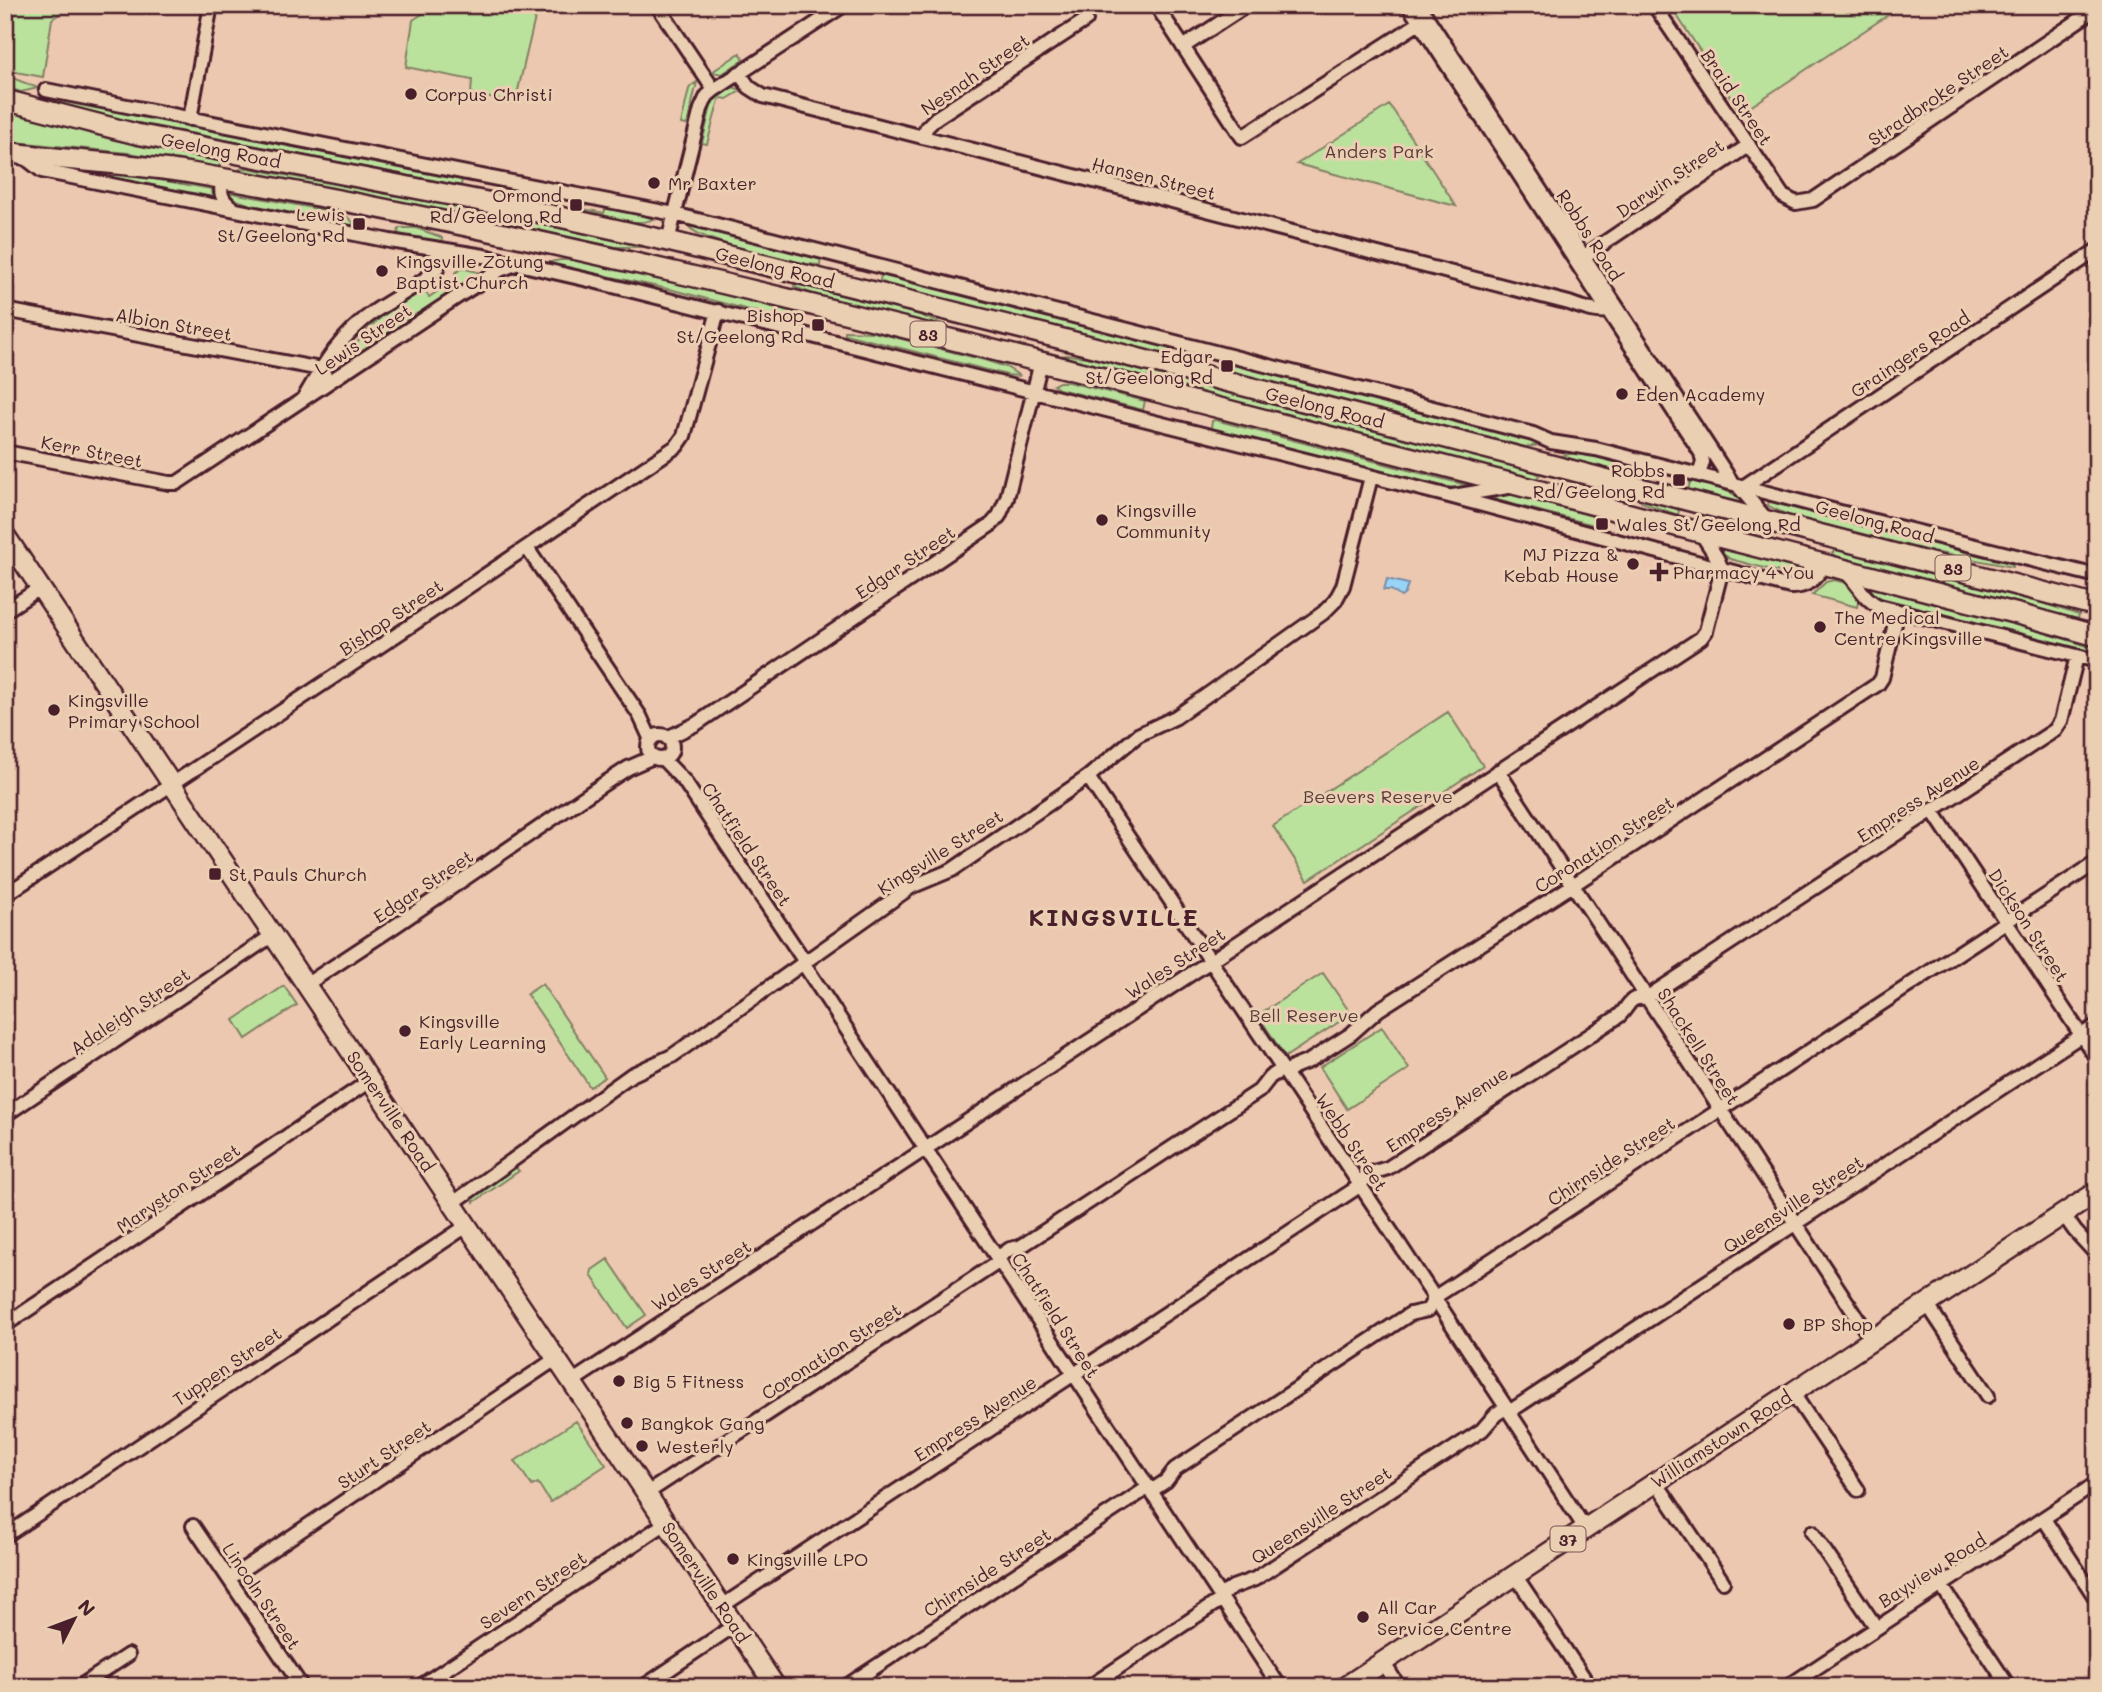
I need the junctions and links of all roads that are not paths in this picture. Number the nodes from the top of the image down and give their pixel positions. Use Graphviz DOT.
graph roads {
  1 [pos="211,5"];
  2 [pos="657,5"];
  3 [pos="844,5"];
  4 [pos="1156,5"];
  5 [pos="1247,5"];
  6 [pos="1408,5"];
  7 [pos="1419,5"];
  8 [pos="1654,5"];
  9 [pos="2097,8"];
  10 [pos="1086,20"];
  11 [pos="1423,20"];
  12 [pos="1183,47"];
  13 [pos="739,73"];
  14 [pos="47,90"];
  15 [pos="714,90"];
  16 [pos="5,100"];
  17 [pos="190,119"];
  18 [pos="922,137"];
  19 [pos="1749,145"];
  20 [pos="13,153"];
  21 [pos="256,158"];
  22 [pos="223,179"];
  23 [pos="1796,203"];
  24 [pos="236,209"];
  25 [pos="674,214"];
  26 [pos="668,241"];
  27 [pos="435,248"];
  28 [pos="2097,250"];
  29 [pos="1580,260"];
  30 [pos="516,264"];
  31 [pos="663,268"];
  32 [pos="1603,296"];
  33 [pos="1569,303"];
  34 [pos="5,310"];
  35 [pos="718,311"];
  36 [pos="1613,311"];
  37 [pos="1047,335"];
  38 [pos="1041,362"];
  39 [pos="321,369"];
  40 [pos="329,382"];
  41 [pos="1034,390"];
  42 [pos="302,401"];
  43 [pos="1568,444"];
  44 [pos="5,452"];
  45 [pos="1539,462"];
  46 [pos="1699,475"];
  47 [pos="1371,477"];
  48 [pos="171,484"];
  49 [pos="1737,485"];
  50 [pos="1518,486"];
  51 [pos="1449,496"];
  52 [pos="1558,496"];
  53 [pos="1769,521"];
  54 [pos="1810,532"];
  55 [pos="1701,533"];
  56 [pos="5,536"];
  57 [pos="527,548"];
  58 [pos="1833,567"];
  59 [pos="1721,569"];
  60 [pos="2097,576"];
  61 [pos="40,587"];
  62 [pos="2097,606"];
  63 [pos="5,611"];
  64 [pos="1898,611"];
  65 [pos="2097,636"];
  66 [pos="2077,656"];
  67 [pos="2097,661"];
  68 [pos="660,747"];
  69 [pos="1498,771"];
  70 [pos="1088,777"];
  71 [pos="172,784"];
  72 [pos="1932,810"];
  73 [pos="2097,862"];
  74 [pos="1573,885"];
  75 [pos="5,895"];
  76 [pos="2006,922"];
  77 [pos="274,935"];
  78 [pos="1210,960"];
  79 [pos="804,962"];
  80 [pos="307,984"];
  81 [pos="1646,998"];
  82 [pos="2097,1025"];
  83 [pos="2081,1035"];
  84 [pos="2097,1059"];
  85 [pos="1284,1071"];
  86 [pos="371,1080"];
  87 [pos="1721,1111"];
  88 [pos="5,1115"];
  89 [pos="925,1148"];
  90 [pos="1361,1185"];
  91 [pos="2097,1192"];
  92 [pos="453,1203"];
  93 [pos="2063,1214"];
  94 [pos="1794,1224"];
  95 [pos="468,1225"];
  96 [pos="2097,1255"];
  97 [pos="998,1259"];
  98 [pos="1435,1297"];
  99 [pos="1927,1304"];
  100 [pos="5,1325"];
  101 [pos="1872,1340"];
  102 [pos="557,1358"];
  103 [pos="1074,1374"];
  104 [pos="573,1381"];
  105 [pos="1792,1392"];
  106 [pos="1989,1396"];
  107 [pos="1507,1410"];
  108 [pos="1656,1482"];
  109 [pos="2097,1483"];
  110 [pos="1150,1489"];
  111 [pos="1858,1490"];
  112 [pos="647,1493"];
  113 [pos="2044,1519"];
  114 [pos="666,1523"];
  115 [pos="193,1526"];
  116 [pos="1586,1528"];
  117 [pos="1812,1532"];
  118 [pos="5,1536"];
  119 [pos="1515,1575"];
  120 [pos="230,1578"];
  121 [pos="1723,1582"];
  122 [pos="1941,1585"];
  123 [pos="1221,1598"];
  124 [pos="2097,1600"];
  125 [pos="722,1606"];
  126 [pos="735,1625"];
  127 [pos="1876,1626"];
  128 [pos="128,1655"];
  129 [pos="1383,1662"];
  130 [pos="79,1687"];
  131 [pos="302,1687"];
  132 [pos="419,1687"];
  133 [pos="643,1687"];
  134 [pos="776,1687"];
  135 [pos="845,1687"];
  136 [pos="1089,1687"];
  137 [pos="1280,1687"];
  138 [pos="1345,1687"];
  139 [pos="1399,1687"];
  140 [pos="1590,1687"];
  141 [pos="1787,1687"];
  142 [pos="2009,1687"];
  1 -- 17 [label="street"];
  2 -- 15 [label="street"];
  3 -- 13 [label="street"];
  4 -- 12 [label="street"];
  5 -- 12 [label="street"];
  6 -- 11 [label="street, Robbs Road"];
  7 -- 11 [label="street, Robbs Road"];
  8 -- 19 [label="street, Braid Street"];
  9 -- 23 [label="street, Stradbroke Street"];
  10 -- 18 [label="street, Nesnah Street"];
  11 -- 12 [label="street"];
  11 -- 29 [label="street, Robbs Road"];
  13 -- 15 [label="street"];
  13 -- 18 [label="street, Hansen Street"];
  14 -- 17 [label="street, Geelong Road"];
  15 -- 25 [label="street"];
  16 -- 21 [label="main road, Geelong Road / 83"];
  17 -- 25 [label="street, Geelong Road"];
  18 -- 33 [label="street, Hansen Street"];
  19 -- 23 [label="street, Braid Street"];
  19 -- 29 [label="street, Darwin Street"];
  20 -- 22 [label="main road, Geelong Road / 83"];
  20 -- 24 [label="street, Geelong Road"];
  21 -- 22 [label="main road"];
  21 -- 26 [label="main road, Geelong Road / 83"];
  22 -- 24 [label="street"];
  22 -- 31 [label="main road, Geelong Road / 83"];
  24 -- 27 [label="street, Geelong Road"];
  25 -- 26 [label="street"];
  25 -- 43 [label="street, Geelong Road"];
  26 -- 31 [label="main road"];
  26 -- 37 [label="main road, Geelong Road / 83"];
  27 -- 30 [label="street, Geelong Road"];
  27 -- 39 [label="street, Lewis Street"];
  28 -- 49 [label="street, Graingers Road"];
  29 -- 32 [label="street, Robbs Road"];
  30 -- 35 [label="street, Geelong Road"];
  30 -- 40 [label="street, Lewis Street"];
  31 -- 38 [label="main road, Geelong Road / 83"];
  32 -- 33 [label="street, Hansen Street"];
  32 -- 36 [label="street, Robbs Road"];
  33 -- 36 [label="street, Hansen Street"];
  34 -- 39 [label="street, Albion Street"];
  35 -- 41 [label="street, Geelong Road"];
  35 -- 57 [label="street, Bishop Street"];
  36 -- 46 [label="street, Robbs Road"];
  36 -- 49 [label="street, Robbs Road"];
  37 -- 38 [label="main road"];
  37 -- 45 [label="main road, Geelong Road / 83"];
  38 -- 41 [label="street, Edgar Street"];
  38 -- 50 [label="main road, Geelong Road / 83"];
  39 -- 40 [label="street"];
  39 -- 42 [label="street, Lewis Street"];
  40 -- 42 [label="street, Lewis Street"];
  41 -- 47 [label="street, Geelong Road"];
  41 -- 68 [label="street, Edgar Street"];
  42 -- 48 [label="street, Lewis Street"];
  43 -- 45 [label="street"];
  43 -- 46 [label="street, Geelong Road"];
  44 -- 48 [label="street, Kerr Street"];
  45 -- 52 [label="main road"];
  45 -- 53 [label="main road, Geelong Road / 83"];
  46 -- 49 [label="street, Geelong Road"];
  47 -- 51 [label="street, Geelong Road"];
  47 -- 70 [label="street, Kingsville Street"];
  49 -- 53 [label="street"];
  49 -- 60 [label="street, Geelong Road"];
  50 -- 51 [label="street, Geelong Road"];
  50 -- 52 [label="main road, Geelong Road / 83"];
  51 -- 59 [label="street, Geelong Road"];
  52 -- 55 [label="main road, Geelong Road / 83"];
  53 -- 54 [label="main road, Geelong Road / 83"];
  54 -- 58 [label="main road"];
  54 -- 62 [label="main road, Geelong Road / 83"];
  55 -- 58 [label="main road, Geelong Road / 83"];
  55 -- 59 [label="street"];
  56 -- 61 [label="main road, Somerville Road"];
  57 -- 68 [label="street, Chatfield Street"];
  57 -- 71 [label="street, Bishop Street"];
  58 -- 59 [label="street, Geelong Road"];
  58 -- 64 [label="street"];
  58 -- 65 [label="main road, Geelong Road / 83"];
  59 -- 69 [label="street, Wales Street"];
  61 -- 63 [label="street"];
  61 -- 71 [label="main road, Somerville Road"];
  64 -- 66 [label="street"];
  64 -- 74 [label="street, Coronation Street"];
  66 -- 67 [label="street"];
  66 -- 72 [label="street, Empress Avenue"];
  68 -- 79 [label="street, Chatfield Street"];
  68 -- 80 [label="street, Edgar Street"];
  69 -- 74 [label="street, Shackell Street"];
  69 -- 78 [label="street, Wales Street"];
  70 -- 78 [label="street, Webb Street"];
  70 -- 79 [label="street, Kingsville Street"];
  71 -- 75 [label="street, Bishop Street"];
  71 -- 77 [label="main road, Somerville Road"];
  72 -- 76 [label="street, Dickson Street"];
  72 -- 81 [label="street, Empress Avenue"];
  73 -- 76 [label="street, Chirnside Street"];
  74 -- 81 [label="street, Shackell Street"];
  74 -- 85 [label="street, Coronation Street"];
  76 -- 83 [label="street, Dickson Street"];
  76 -- 87 [label="street, Chirnside Street"];
  77 -- 80 [label="main road, Somerville Road"];
  77 -- 88 [label="street, Adaleigh Street"];
  78 -- 85 [label="street, Webb Street"];
  78 -- 89 [label="street, Wales Street"];
  79 -- 89 [label="street, Chatfield Street"];
  79 -- 92 [label="street, Kingsville Street"];
  80 -- 86 [label="main road, Somerville Road"];
  81 -- 87 [label="street, Shackell Street"];
  81 -- 90 [label="street, Empress Avenue"];
  82 -- 83 [label="street, Queensville Street"];
  83 -- 84 [label="street, Dickson Street"];
  83 -- 94 [label="street, Queensville Street"];
  85 -- 90 [label="street, Webb Street"];
  85 -- 97 [label="street, Coronation Street"];
  86 -- 92 [label="main road, Somerville Road"];
  86 -- 100 [label="street, Maryston Street"];
  87 -- 94 [label="street, Shackell Street"];
  87 -- 98 [label="street, Chirnside Street"];
  89 -- 97 [label="street, Chatfield Street"];
  89 -- 104 [label="street, Wales Street"];
  90 -- 98 [label="street, Webb Street"];
  90 -- 103 [label="street, Empress Avenue"];
  91 -- 93 [label="main road, Williamstown Road / 37"];
  92 -- 95 [label="main road, Somerville Road"];
  93 -- 96 [label="street"];
  93 -- 99 [label="main road, Williamstown Road / 37"];
  94 -- 101 [label="street, Shackell Street"];
  94 -- 107 [label="street, Queensville Street"];
  95 -- 102 [label="main road, Somerville Road"];
  95 -- 118 [label="street, Tuppen Street"];
  97 -- 103 [label="street, Chatfield Street"];
  97 -- 112 [label="street, Coronation Street"];
  98 -- 107 [label="street, Webb Street"];
  98 -- 110 [label="street, Chirnside Street"];
  99 -- 101 [label="main road, Williamstown Road / 37"];
  99 -- 106 [label="street"];
  101 -- 105 [label="main road, Williamstown Road / 37"];
  102 -- 104 [label="main road, Somerville Road"];
  102 -- 120 [label="street, Sturt Street"];
  103 -- 110 [label="street, Chatfield Street"];
  103 -- 125 [label="street, Empress Avenue"];
  104 -- 112 [label="main road, Somerville Road"];
  105 -- 108 [label="main road, Williamstown Road / 37"];
  105 -- 111 [label="street"];
  107 -- 116 [label="street, Webb Street"];
  107 -- 123 [label="street, Queensville Street"];
  108 -- 116 [label="main road, Williamstown Road / 37"];
  108 -- 121 [label="street"];
  109 -- 113 [label="street, Bayview Road"];
  110 -- 123 [label="street, Chatfield Street"];
  110 -- 135 [label="street, Chirnside Street"];
  112 -- 114 [label="main road, Somerville Road"];
  113 -- 122 [label="street, Bayview Road"];
  113 -- 124 [label="street"];
  114 -- 125 [label="main road, Somerville Road"];
  114 -- 132 [label="street, Severn Street"];
  115 -- 120 [label="street, Lincoln Street"];
  116 -- 119 [label="main road, Williamstown Road / 37"];
  117 -- 127 [label="street"];
  119 -- 129 [label="main road, Williamstown Road / 37"];
  119 -- 140 [label="street"];
  120 -- 131 [label="street, Lincoln Street"];
  122 -- 127 [label="street, Bayview Road"];
  122 -- 142 [label="street"];
  123 -- 136 [label="street, Queensville Street"];
  123 -- 137 [label="street, Chatfield Street"];
  125 -- 126 [label="main road, Somerville Road"];
  126 -- 133 [label="street"];
  126 -- 134 [label="main road, Somerville Road"];
  127 -- 141 [label="street, Bayview Road"];
  128 -- 130 [label="street"];
  129 -- 138 [label="main road, Williamstown Road / 37"];
  129 -- 139 [label="street"];
}
